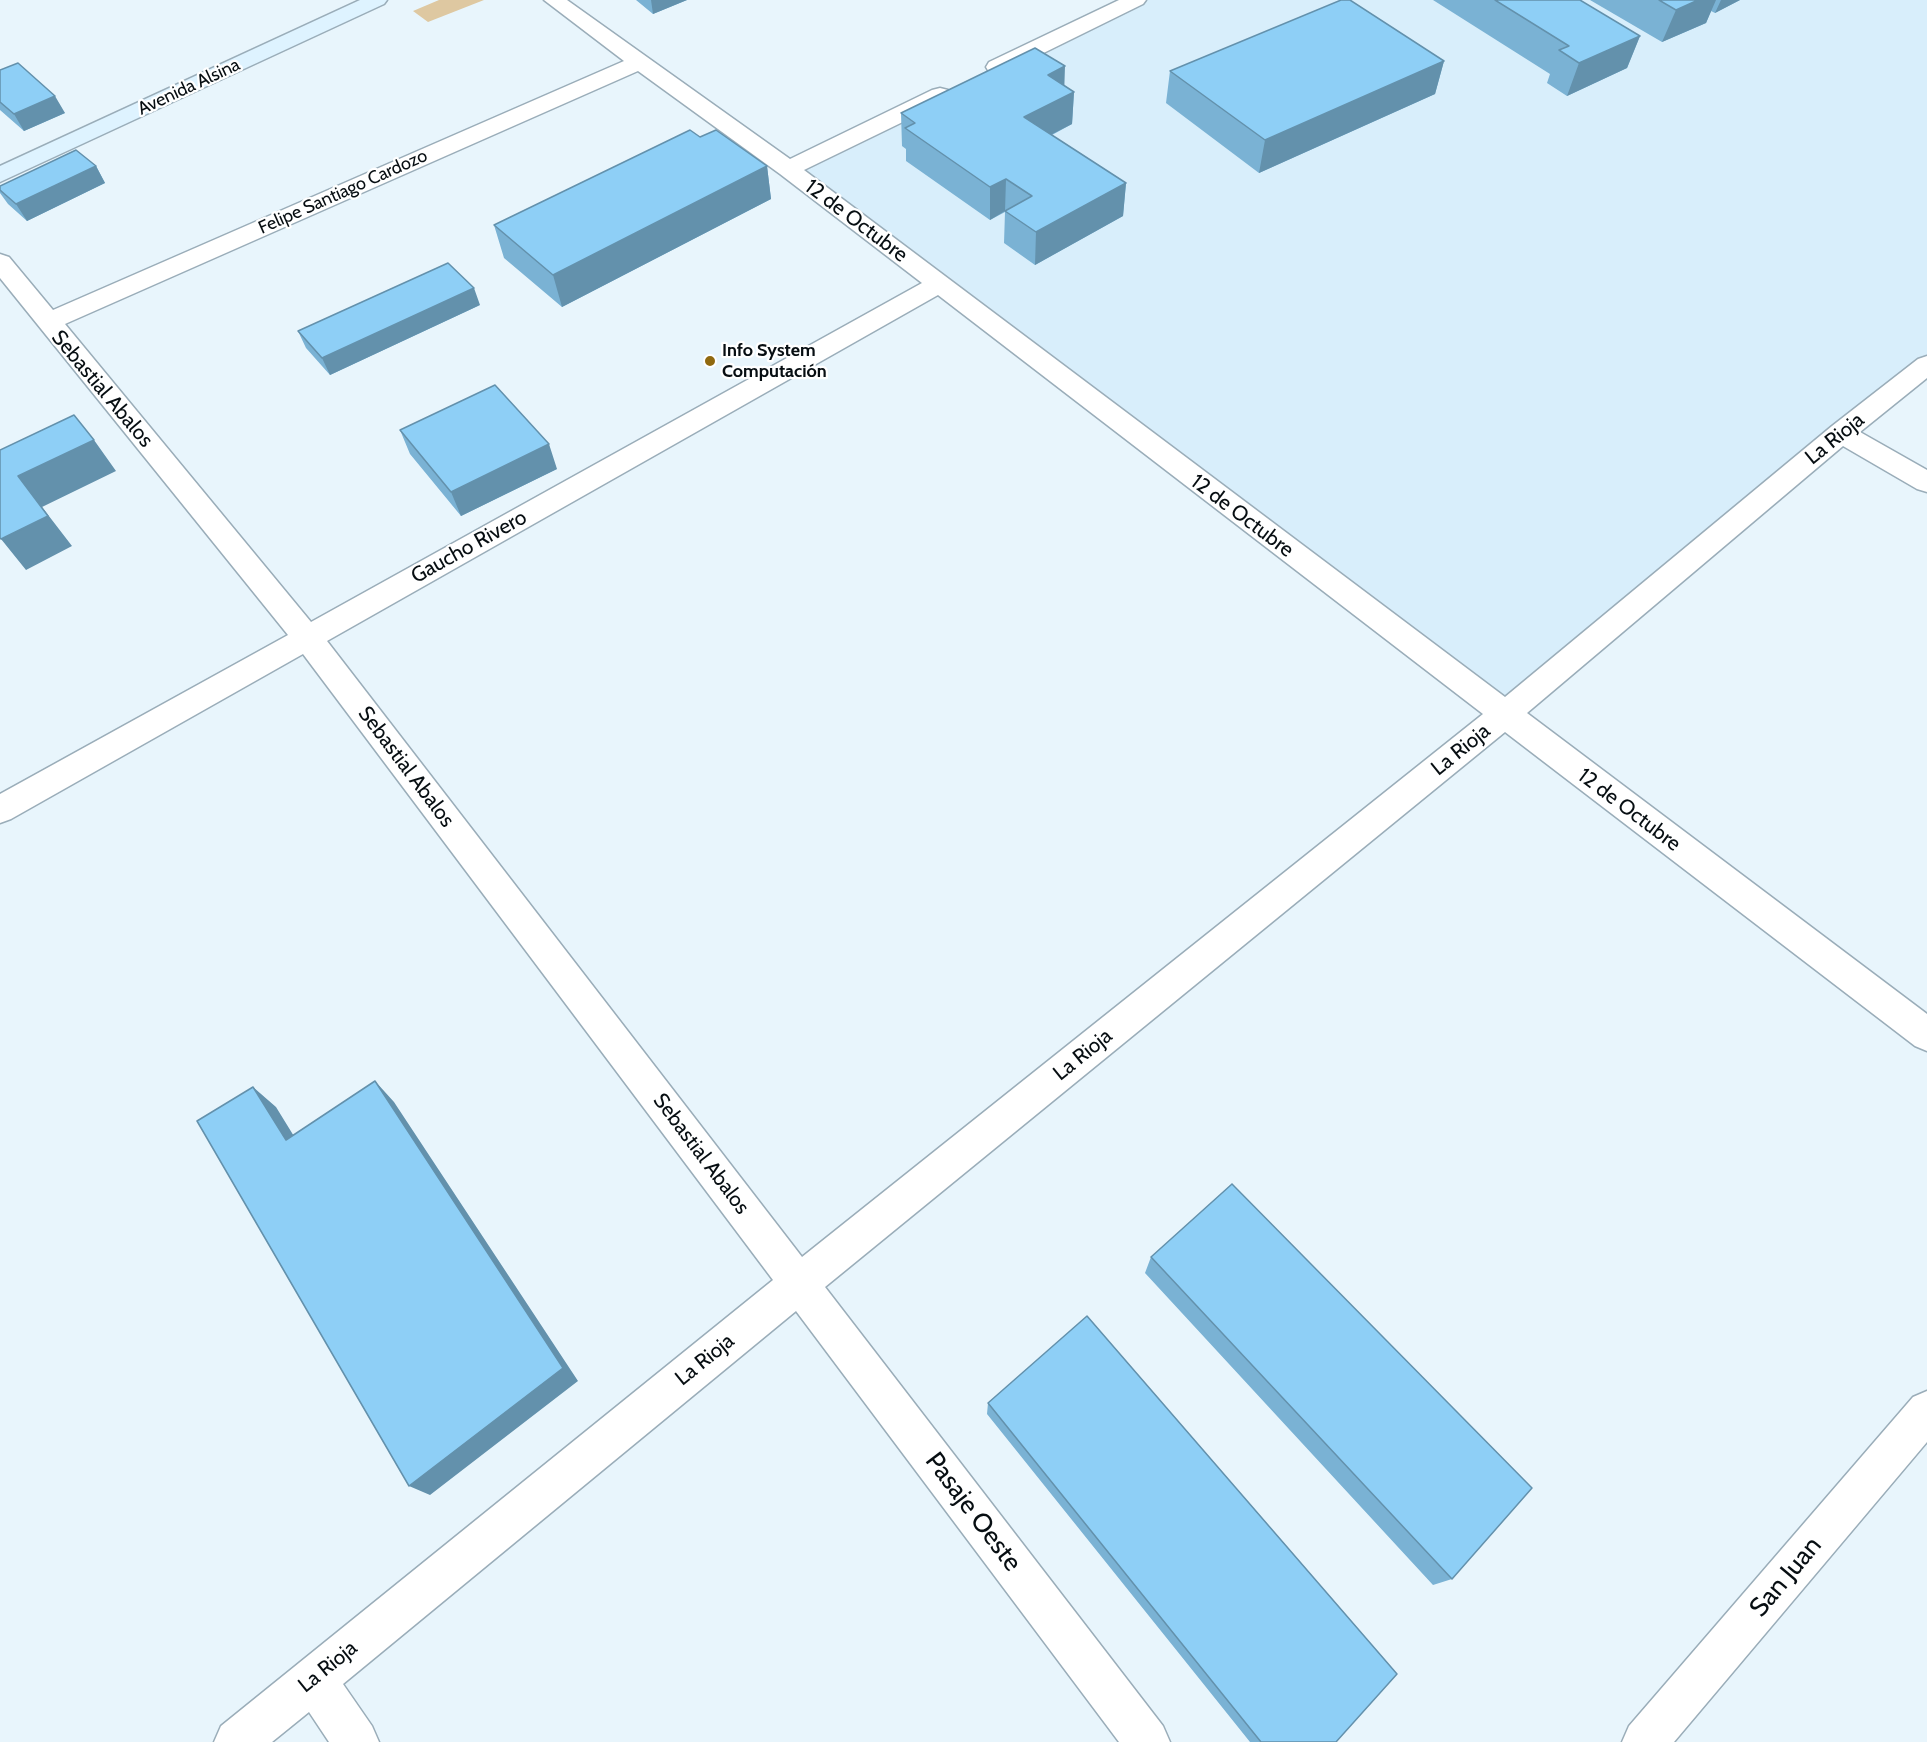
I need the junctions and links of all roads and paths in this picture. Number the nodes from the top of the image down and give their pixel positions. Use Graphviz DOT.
graph roads {
  1 [pos="377,0"];
  2 [pos="554,0"];
  3 [pos="1136,0"];
  4 [pos="639,62"];
  5 [pos="978,77"];
  6 [pos="957,87"];
  7 [pos="788,169"];
  8 [pos="0,175"];
  9 [pos="0,262"];
  10 [pos="939,284"];
  11 [pos="47,322"];
  12 [pos="1927,365"];
  13 [pos="1841,433"];
  14 [pos="1927,482"];
  15 [pos="307,638"];
  16 [pos="1504,715"];
  17 [pos="0,810"];
  18 [pos="1927,1035"];
  19 [pos="800,1283"];
  20 [pos="1927,1411"];
  21 [pos="313,1680"];
  22 [pos="237,1742"];
  23 [pos="356,1742"];
  24 [pos="1147,1742"];
  25 [pos="1645,1742"];
  1 -- 8 [label="main road, Avenida Alsina"];
  2 -- 4 [label="street, 12 de Octubre"];
  3 -- 5 [label="street"];
  4 -- 7 [label="street, 12 de Octubre"];
  4 -- 11 [label="street, Felipe Santiago Cardozo"];
  6 -- 7 [label="street"];
  7 -- 10 [label="street, 12 de Octubre"];
  9 -- 11 [label="street, Sebastial Abalos"];
  10 -- 15 [label="street, Gaucho Rivero"];
  10 -- 16 [label="street, 12 de Octubre"];
  11 -- 15 [label="street, Sebastial Abalos"];
  12 -- 13 [label="street, La Rioja"];
  13 -- 14 [label="street"];
  13 -- 16 [label="street, La Rioja"];
  15 -- 17 [label="street, Gaucho Rivero"];
  15 -- 19 [label="street, Sebastial Abalos"];
  16 -- 18 [label="street, 12 de Octubre"];
  16 -- 19 [label="street, La Rioja"];
  19 -- 21 [label="street, La Rioja"];
  19 -- 24 [label="street, Pasaje Oeste"];
  20 -- 25 [label="street, San Juan"];
  21 -- 22 [label="street, La Rioja"];
  21 -- 23 [label="street"];
}
